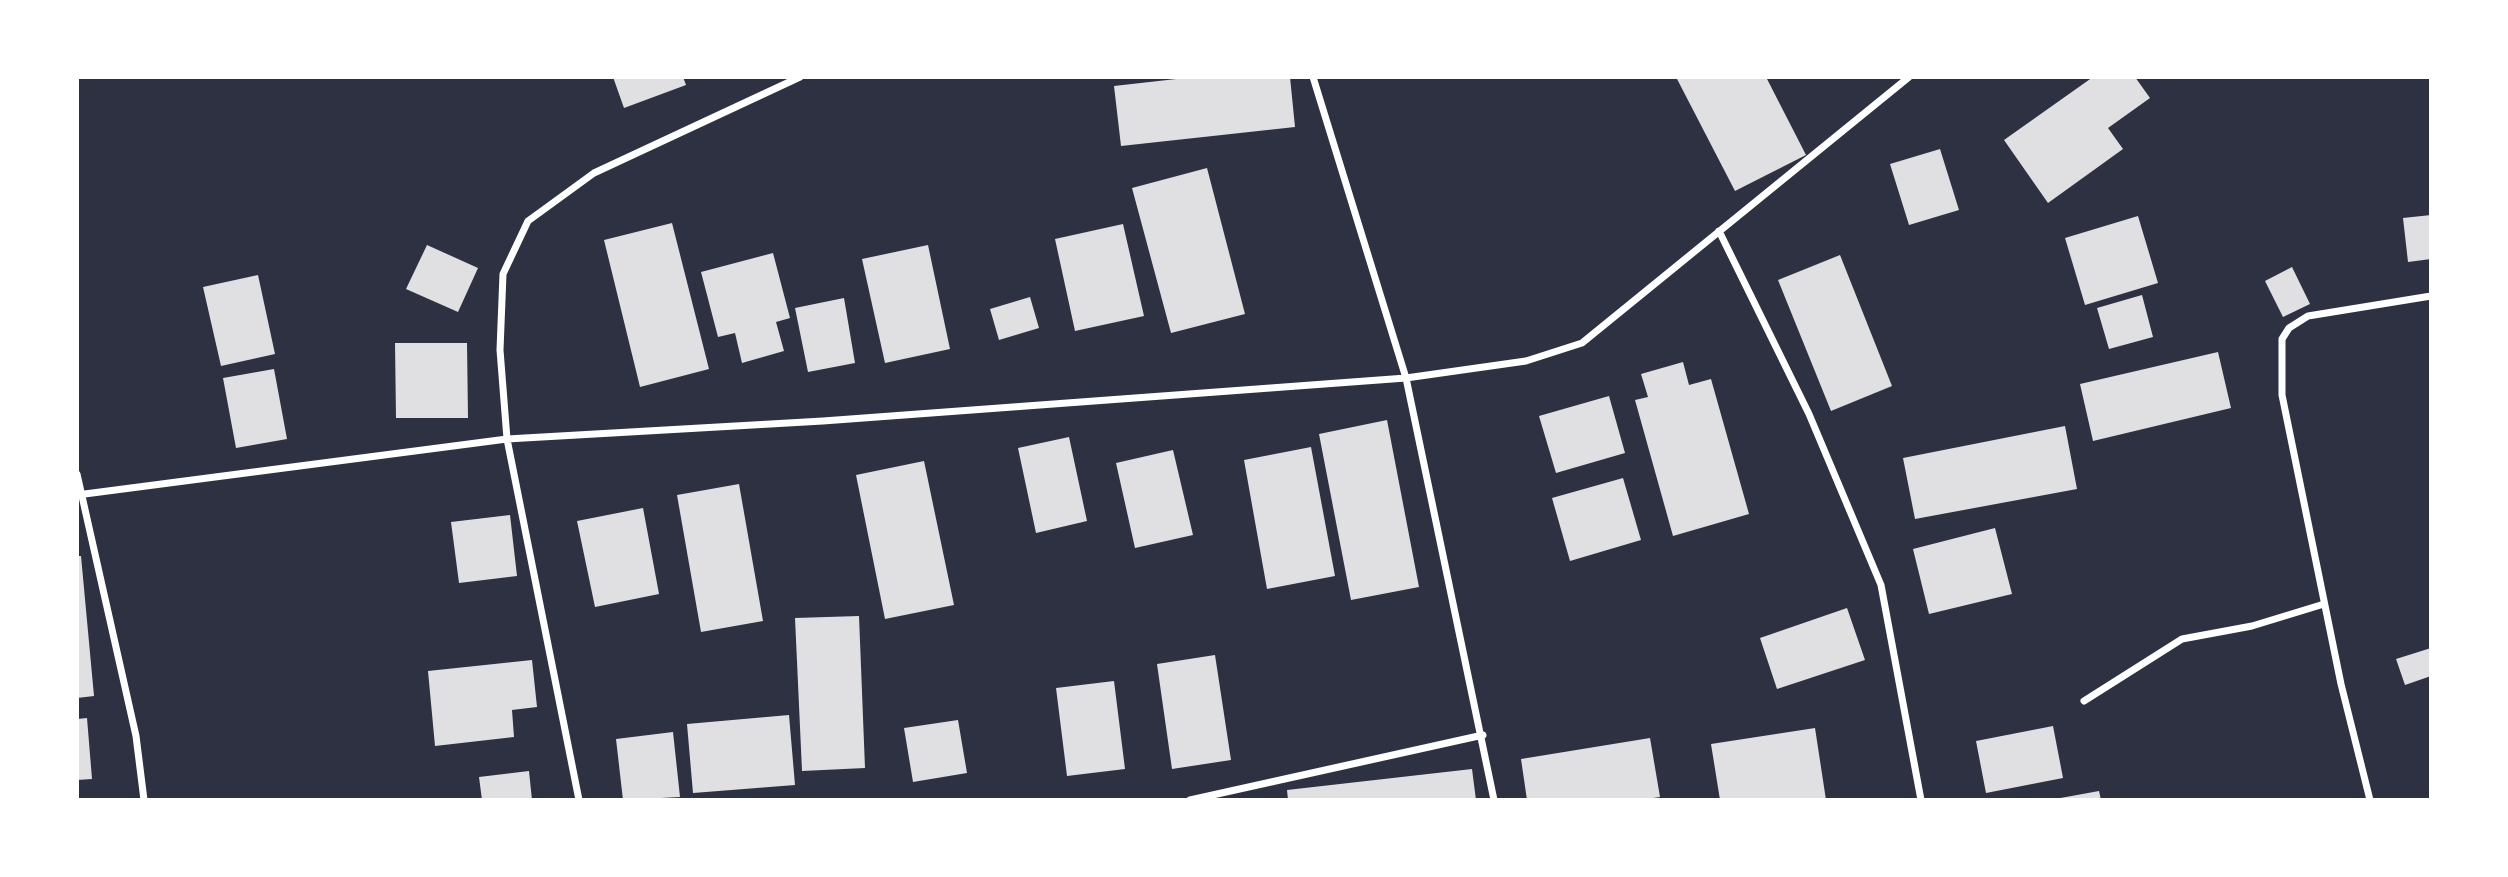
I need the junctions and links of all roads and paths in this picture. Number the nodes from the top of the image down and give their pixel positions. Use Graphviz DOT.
graph roads {
  1 [pos="800,77"];
  2 [pos="1313,77"];
  3 [pos="1909,77"];
  4 [pos="1719,231"];
  5 [pos="2431,296"];
  6 [pos="1406,378"];
  7 [pos="507,439"];
  8 [pos="77,474"];
  9 [pos="79,495"];
  10 [pos="2324,604"];
  11 [pos="2084,701"];
  12 [pos="1483,735"];
  13 [pos="144,800"];
  14 [pos="579,800"];
  15 [pos="1190,800"];
  16 [pos="1494,800"];
  17 [pos="1921,800"];
  18 [pos="2370,800"];
  1 -- 7 [label="street"];
  2 -- 6 [label="street"];
  3 -- 4 [label="street"];
  4 -- 6 [label="street"];
  4 -- 17 [label="street"];
  5 -- 10 [label="street"];
  6 -- 7 [label="street"];
  6 -- 12 [label="street"];
  7 -- 9 [label="street"];
  7 -- 14 [label="street"];
  8 -- 9 [label="street"];
  9 -- 13 [label="street"];
  10 -- 11 [label="street"];
  10 -- 18 [label="street"];
  12 -- 15 [label="street"];
  12 -- 16 [label="street"];
}
